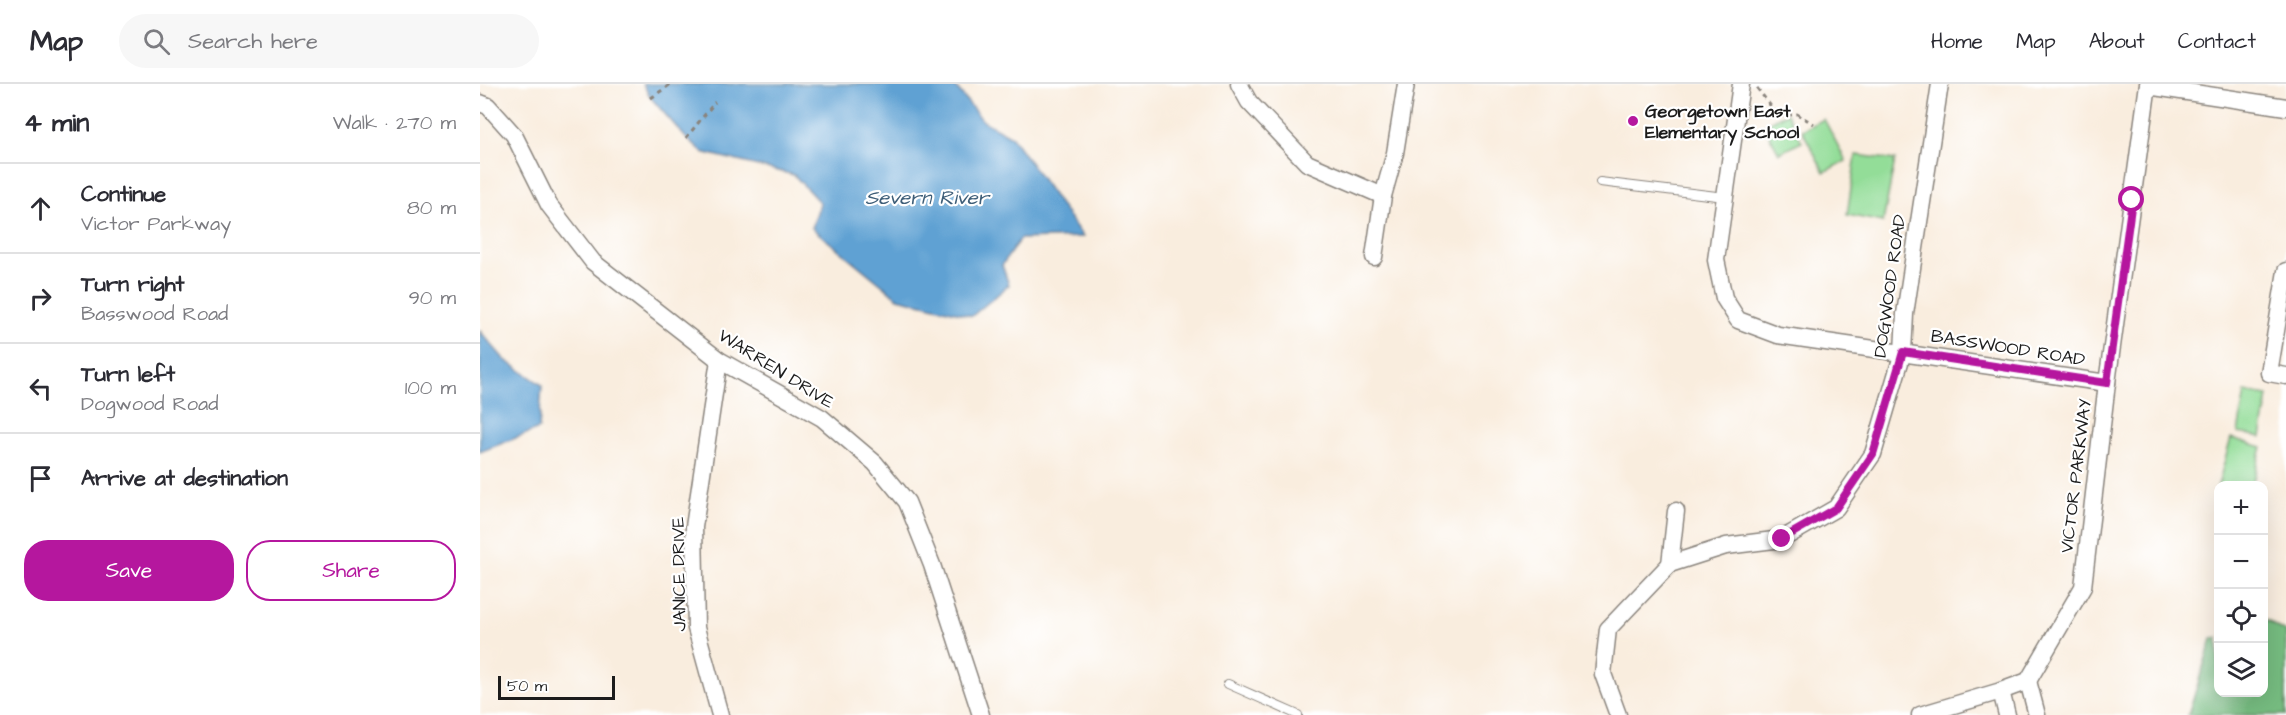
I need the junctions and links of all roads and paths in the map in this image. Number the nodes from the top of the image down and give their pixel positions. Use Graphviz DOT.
graph roads {
  1 [pos="671,84"];
  2 [pos="1239,84"];
  3 [pos="1406,84"];
  4 [pos="1741,84"];
  5 [pos="1754,84"];
  6 [pos="1940,84"];
  7 [pos="2148,85"];
  8 [pos="651,98"];
  9 [pos="716,102"];
  10 [pos="480,103"];
  11 [pos="2286,107"];
  12 [pos="1814,124"];
  13 [pos="686,138"];
  14 [pos="1600,182"];
  15 [pos="1383,196"];
  16 [pos="1725,197"];
  17 [pos="1374,257"];
  18 [pos="2286,272"];
  19 [pos="1903,352"];
  20 [pos="719,360"];
  21 [pos="2286,376"];
  22 [pos="2107,383"];
  23 [pos="1676,510"];
  24 [pos="1670,564"];
  25 [pos="2028,681"];
  26 [pos="1228,684"];
  27 [pos="2001,691"];
  28 [pos="720,715"];
  29 [pos="981,715"];
  30 [pos="1298,715"];
  31 [pos="1618,715"];
  32 [pos="1920,715"];
  33 [pos="2007,715"];
  34 [pos="2037,715"];
  1 -- 8 [label="path"];
  2 -- 15 [label="street"];
  3 -- 15 [label="street"];
  4 -- 16 [label="street, BASSWOOD ROAD"];
  5 -- 12 [label="path"];
  6 -- 19 [label="street, DOGWOOD ROAD"];
  7 -- 11 [label="street"];
  7 -- 22 [label="street, VICTOR PARKWAY"];
  9 -- 13 [label="path"];
  10 -- 20 [label="street, WARREN DRIVE"];
  14 -- 16 [label="lane"];
  15 -- 17 [label="street"];
  16 -- 19 [label="street, BASSWOOD ROAD"];
  18 -- 21 [label="street"];
  19 -- 22 [label="street, BASSWOOD ROAD"];
  19 -- 24 [label="street, DOGWOOD ROAD"];
  20 -- 28 [label="street, JANICE DRIVE"];
  20 -- 29 [label="street, WARREN DRIVE"];
  22 -- 25 [label="street, VICTOR PARKWAY"];
  23 -- 24 [label="street"];
  24 -- 31 [label="street, DOGWOOD ROAD"];
  25 -- 27 [label="street"];
  25 -- 34 [label="street"];
  26 -- 30 [label="lane"];
  27 -- 32 [label="street"];
  27 -- 33 [label="street"];
}
